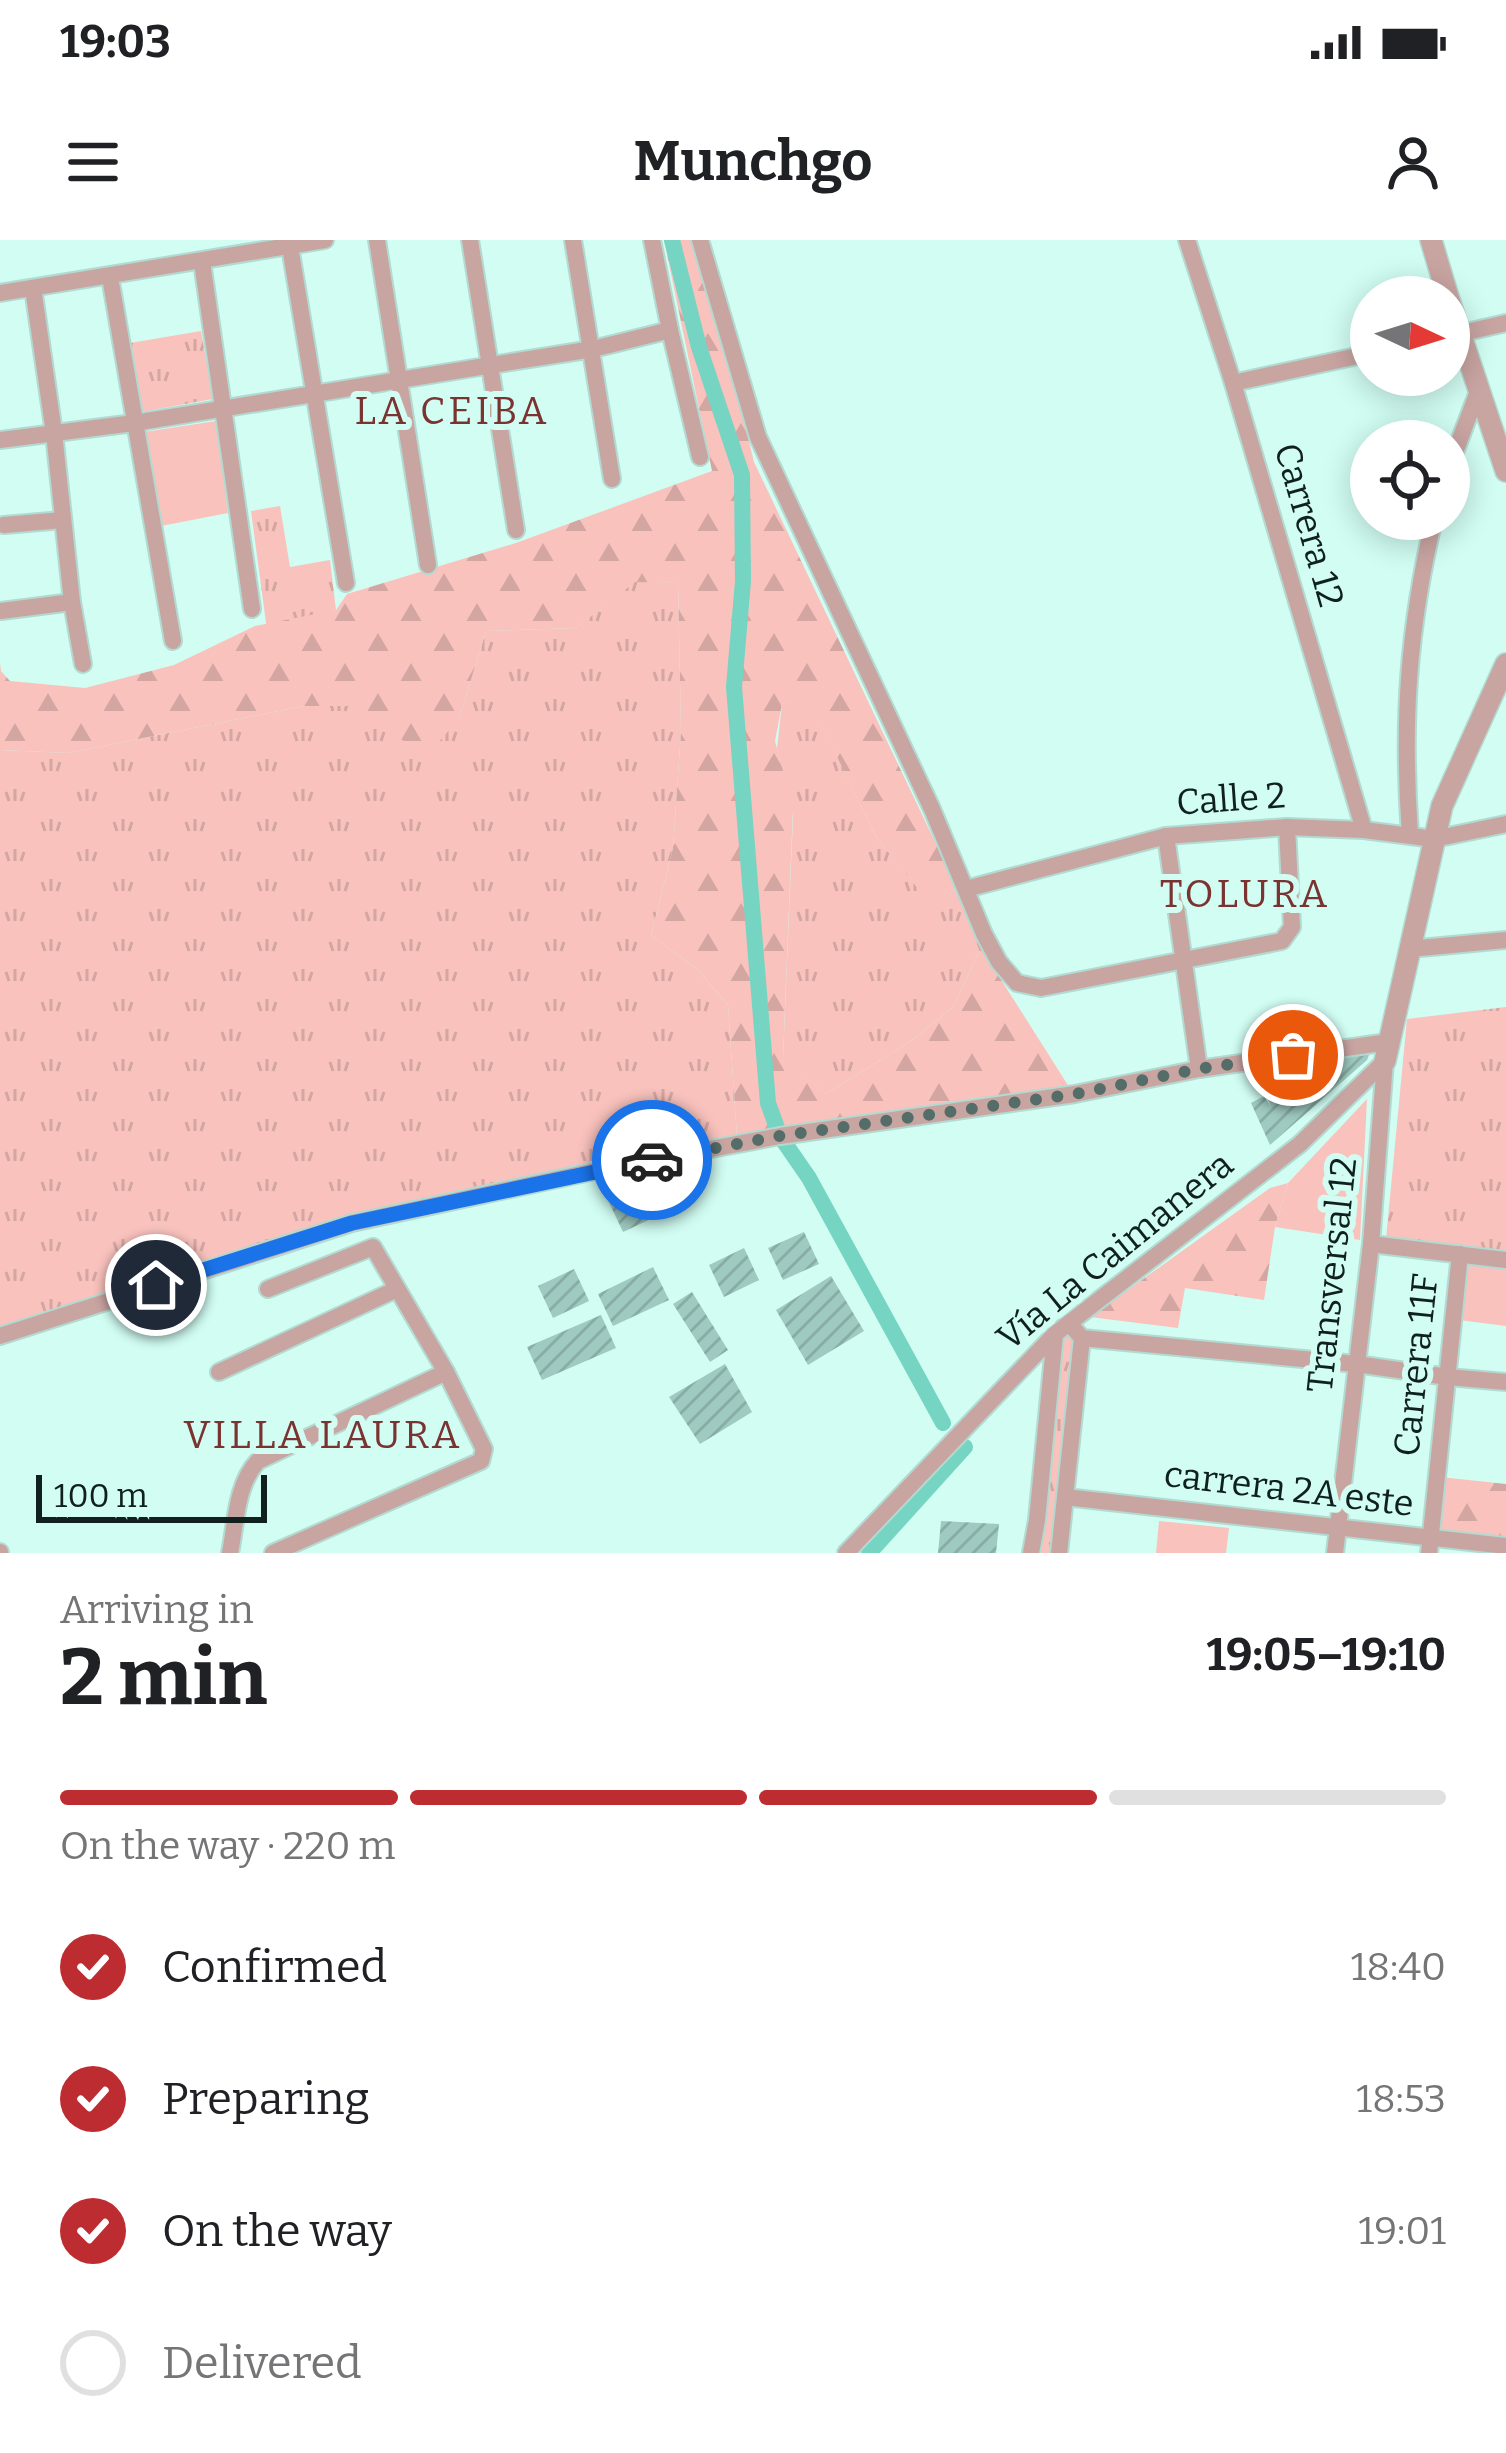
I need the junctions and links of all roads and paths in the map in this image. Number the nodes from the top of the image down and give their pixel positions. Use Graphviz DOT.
graph roads {
  1 [pos="325,240"];
  2 [pos="377,240"];
  3 [pos="470,240"];
  4 [pos="573,240"];
  5 [pos="652,240"];
  6 [pos="700,240"];
  7 [pos="1187,240"];
  8 [pos="1431,240"];
  9 [pos="290,247"];
  10 [pos="202,262"];
  11 [pos="1442,276"];
  12 [pos="110,277"];
  13 [pos="33,288"];
  14 [pos="0,293"];
  15 [pos="1506,323"];
  16 [pos="670,330"];
  17 [pos="1470,331"];
  18 [pos="592,349"];
  19 [pos="1350,358"];
  20 [pos="492,365"];
  21 [pos="1470,370"];
  22 [pos="400,380"];
  23 [pos="1233,383"];
  24 [pos="1479,389"];
  25 [pos="314,394"];
  26 [pos="224,409"];
  27 [pos="1467,420"];
  28 [pos="134,423"];
  29 [pos="54,433"];
  30 [pos="0,440"];
  31 [pos="700,457"];
  32 [pos="1506,471"];
  33 [pos="612,479"];
  34 [pos="63,520"];
  35 [pos="4,525"];
  36 [pos="516,530"];
  37 [pos="1429,540"];
  38 [pos="428,565"];
  39 [pos="346,583"];
  40 [pos="72,602"];
  41 [pos="252,609"];
  42 [pos="1,611"];
  43 [pos="173,641"];
  44 [pos="83,664"];
  45 [pos="1506,664"];
  46 [pos="1506,824"];
  47 [pos="1287,827"];
  48 [pos="1364,830"];
  49 [pos="1410,835"];
  50 [pos="1166,836"];
  51 [pos="1434,838"];
  52 [pos="966,889"];
  53 [pos="1506,940"];
  54 [pos="1409,950"];
  55 [pos="1183,961"];
  56 [pos="1387,1051"];
  57 [pos="1198,1069"];
  58 [pos="1371,1244"];
  59 [pos="1460,1254"];
  60 [pos="1506,1260"];
  61 [pos="268,1289"];
  62 [pos="398,1289"];
  63 [pos="1062,1328"];
  64 [pos="0,1336"];
  65 [pos="1082,1338"];
  66 [pos="1356,1364"];
  67 [pos="219,1372"];
  68 [pos="446,1372"];
  69 [pos="1448,1377"];
  70 [pos="1506,1382"];
  71 [pos="1065,1497"];
  72 [pos="1337,1529"];
  73 [pos="1430,1546"];
  74 [pos="1506,1546"];
  75 [pos="230,1553"];
  76 [pos="274,1553"];
  77 [pos="846,1553"];
  78 [pos="1031,1553"];
  79 [pos="1059,1553"];
  80 [pos="1335,1553"];
  1 -- 9 [label="street"];
  2 -- 22 [label="street"];
  3 -- 20 [label="street"];
  4 -- 18 [label="street"];
  5 -- 16 [label="street"];
  6 -- 52 [label="street"];
  7 -- 23 [label="street, Carrera 12"];
  8 -- 11 [label="street"];
  9 -- 10 [label="street"];
  9 -- 25 [label="street"];
  10 -- 12 [label="street"];
  10 -- 26 [label="street"];
  12 -- 13 [label="street"];
  12 -- 28 [label="street"];
  13 -- 14 [label="street"];
  13 -- 29 [label="street"];
  15 -- 17 [label="street"];
  16 -- 18 [label="street"];
  16 -- 31 [label="street"];
  18 -- 20 [label="street"];
  18 -- 33 [label="street"];
  19 -- 23 [label="street"];
  20 -- 22 [label="street"];
  20 -- 36 [label="street"];
  21 -- 24 [label="street"];
  22 -- 25 [label="street"];
  22 -- 38 [label="street"];
  23 -- 48 [label="street, Carrera 12"];
  24 -- 27 [label="street"];
  24 -- 32 [label="street"];
  25 -- 26 [label="street"];
  25 -- 39 [label="street"];
  26 -- 28 [label="street"];
  26 -- 41 [label="street"];
  28 -- 29 [label="street"];
  28 -- 43 [label="street"];
  29 -- 30 [label="street"];
  29 -- 34 [label="street"];
  34 -- 35 [label="street"];
  34 -- 40 [label="street"];
  37 -- 49 [label="street"];
  40 -- 42 [label="street"];
  40 -- 44 [label="street"];
  45 -- 51 [label="street, Transversal 12"];
  46 -- 51 [label="street, Calle 2"];
  47 -- 48 [label="street, Calle 2"];
  47 -- 50 [label="street, Calle 2"];
  47 -- 55 [label="street"];
  48 -- 49 [label="street, Calle 2"];
  49 -- 51 [label="street, Calle 2"];
  50 -- 52 [label="street, Calle 2"];
  50 -- 55 [label="street"];
  51 -- 54 [label="street, Transversal 12"];
  52 -- 55 [label="street"];
  53 -- 54 [label="street"];
  54 -- 56 [label="street, Transversal 12"];
  55 -- 57 [label="street"];
  56 -- 57 [label="street"];
  56 -- 58 [label="street, Transversal 12"];
  56 -- 63 [label="street, Vía La Caimanera"];
  57 -- 64 [label="street"];
  58 -- 59 [label="street"];
  58 -- 66 [label="street, Transversal 12"];
  59 -- 60 [label="street"];
  59 -- 69 [label="street, Carrera 11F"];
  61 -- 62 [label="street"];
  62 -- 67 [label="street"];
  62 -- 68 [label="street"];
  63 -- 65 [label="street"];
  63 -- 77 [label="street, Vía La Caimanera"];
  63 -- 78 [label="street"];
  65 -- 66 [label="street"];
  65 -- 71 [label="street"];
  66 -- 69 [label="street"];
  66 -- 72 [label="street, Transversal 12"];
  68 -- 75 [label="street"];
  68 -- 76 [label="street"];
  69 -- 70 [label="street"];
  69 -- 73 [label="street, Carrera 11F"];
  71 -- 72 [label="street, carrera 2A este"];
  71 -- 79 [label="street"];
  72 -- 73 [label="street, carrera 2A este"];
  72 -- 80 [label="street, Transversal 12"];
  73 -- 74 [label="street, carrera 2A este"];
}
